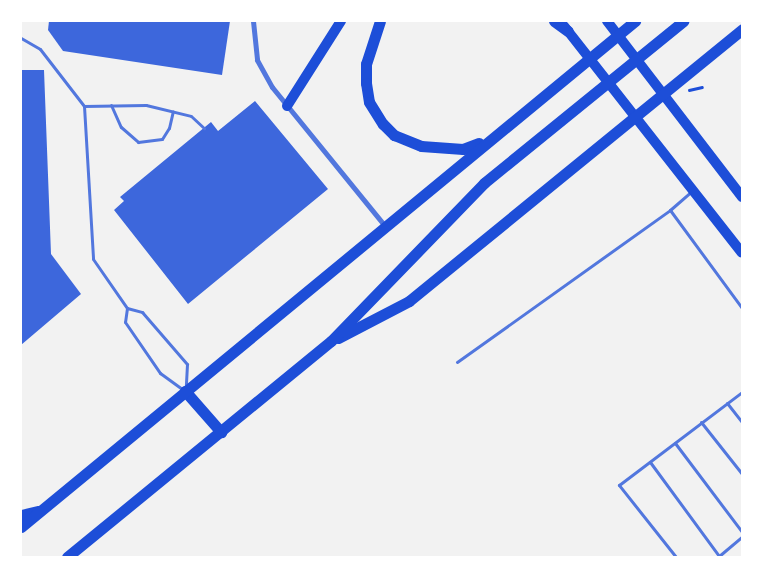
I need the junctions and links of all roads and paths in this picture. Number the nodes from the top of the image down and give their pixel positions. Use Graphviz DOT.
graph roads {
  1 [pos="253,21"];
  2 [pos="342,21"];
  3 [pos="380,21"];
  4 [pos="554,21"];
  5 [pos="560,21"];
  6 [pos="607,21"];
  7 [pos="635,21"];
  8 [pos="683,21"];
  9 [pos="742,29"];
  10 [pos="568,31"];
  11 [pos="21,38"];
  12 [pos="702,87"];
  13 [pos="682,91"];
  14 [pos="664,93"];
  15 [pos="111,105"];
  16 [pos="84,106"];
  17 [pos="287,106"];
  18 [pos="172,111"];
  19 [pos="636,115"];
  20 [pos="204,128"];
  21 [pos="486,141"];
  22 [pos="693,190"];
  23 [pos="742,197"];
  24 [pos="670,210"];
  25 [pos="385,226"];
  26 [pos="742,254"];
  27 [pos="127,308"];
  28 [pos="742,308"];
  29 [pos="331,341"];
  30 [pos="457,362"];
  31 [pos="185,391"];
  32 [pos="742,392"];
  33 [pos="727,403"];
  34 [pos="701,422"];
  35 [pos="742,422"];
  36 [pos="221,432"];
  37 [pos="675,443"];
  38 [pos="650,462"];
  39 [pos="742,474"];
  40 [pos="41,511"];
  41 [pos="21,515"];
  42 [pos="21,528"];
  43 [pos="742,532"];
  44 [pos="742,537"];
  45 [pos="718,556"];
  46 [pos="67,557"];
  47 [pos="676,557"];
  1 -- 17 [label="street"];
  2 -- 17 [label="main road"];
  3 -- 21 [label="main road"];
  4 -- 10 [label="main road"];
  5 -- 10 [label="main road"];
  6 -- 14 [label="main road"];
  7 -- 21 [label="main road"];
  8 -- 29 [label="main road"];
  9 -- 14 [label="main road"];
  10 -- 19 [label="main road"];
  11 -- 16 [label="lane"];
  12 -- 13 [label="path"];
  14 -- 19 [label="main road"];
  14 -- 23 [label="main road"];
  15 -- 16 [label="lane"];
  15 -- 18 [label="lane"];
  15 -- 18 [label="lane"];
  16 -- 27 [label="lane"];
  17 -- 25 [label="street"];
  18 -- 20 [label="lane"];
  19 -- 22 [label="main road"];
  19 -- 29 [label="main road"];
  21 -- 25 [label="main road"];
  22 -- 24 [label="lane"];
  22 -- 26 [label="main road"];
  24 -- 28 [label="lane"];
  24 -- 30 [label="lane"];
  25 -- 31 [label="main road"];
  27 -- 31 [label="lane"];
  27 -- 31 [label="lane"];
  29 -- 36 [label="main road"];
  31 -- 36 [label="main road"];
  31 -- 40 [label="main road"];
  32 -- 33 [label="lane"];
  33 -- 34 [label="lane"];
  33 -- 35 [label="lane"];
  34 -- 37 [label="lane"];
  34 -- 39 [label="lane"];
  36 -- 46 [label="main road"];
  37 -- 38 [label="lane"];
  37 -- 43 [label="lane"];
  38 -- 45 [label="lane"];
  38 -- 47 [label="lane"];
  40 -- 41 [label="main road"];
  40 -- 42 [label="main road"];
  44 -- 45 [label="lane"];
}
